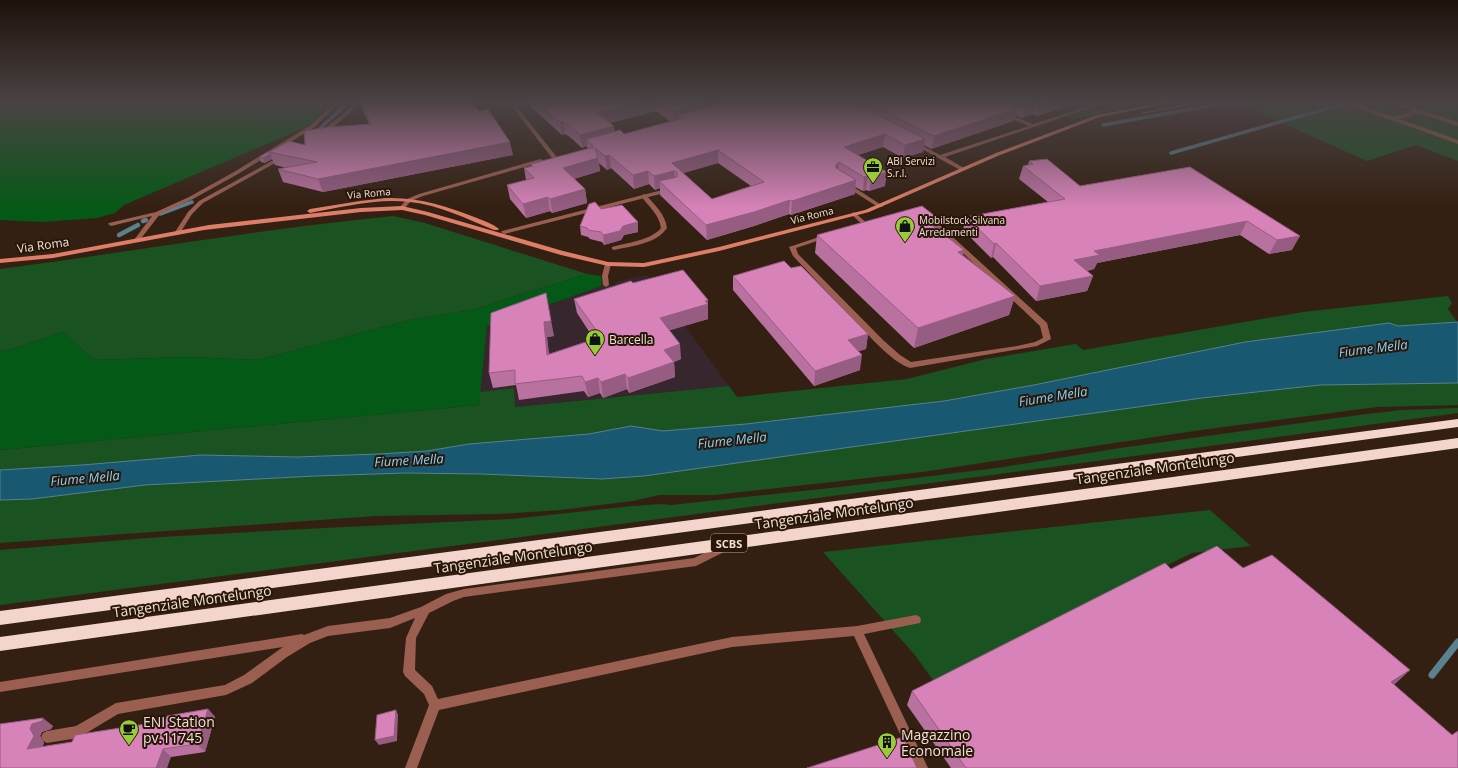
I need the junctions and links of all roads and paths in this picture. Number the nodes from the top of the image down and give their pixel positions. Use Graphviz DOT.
graph roads {
  1 [pos="295,137"];
  2 [pos="538,137"];
  3 [pos="1000,137"];
  4 [pos="1046,137"];
  5 [pos="1444,137"];
  6 [pos="907,140"];
  7 [pos="1458,142"];
  8 [pos="290,153"];
  9 [pos="562,156"];
  10 [pos="940,157"];
  11 [pos="554,158"];
  12 [pos="962,169"];
  13 [pos="844,183"];
  14 [pos="675,188"];
  15 [pos="644,196"];
  16 [pos="409,200"];
  17 [pos="880,206"];
  18 [pos="402,208"];
  19 [pos="158,213"];
  20 [pos="854,214"];
  21 [pos="926,216"];
  22 [pos="880,222"];
  23 [pos="110,224"];
  24 [pos="204,228"];
  25 [pos="178,232"];
  26 [pos="504,232"];
  27 [pos="832,235"];
  28 [pos="137,240"];
  29 [pos="530,244"];
  30 [pos="614,248"];
  31 [pos="0,261"];
  32 [pos="608,264"];
  33 [pos="606,286"];
  34 [pos="1458,423"];
  35 [pos="1458,443"];
  36 [pos="732,543"];
  37 [pos="425,610"];
  38 [pos="0,618"];
  39 [pos="916,620"];
  40 [pos="857,631"];
  41 [pos="306,639"];
  42 [pos="0,644"];
  43 [pos="0,687"];
  44 [pos="435,706"];
  45 [pos="47,737"];
  46 [pos="411,768"];
  47 [pos="922,768"];
  1 -- 19 [label="street"];
  2 -- 11 [label="street"];
  3 -- 10 [label="street"];
  4 -- 12 [label="street, Via Roma"];
  5 -- 7 [label="street"];
  6 -- 10 [label="street"];
  8 -- 25 [label="street"];
  9 -- 11 [label="street"];
  10 -- 12 [label="street"];
  11 -- 16 [label="street"];
  12 -- 17 [label="street, Via Roma"];
  13 -- 17 [label="street"];
  14 -- 15 [label="street"];
  15 -- 26 [label="street"];
  15 -- 30 [label="street"];
  16 -- 18 [label="street"];
  16 -- 24 [label="street, Via Roma"];
  16 -- 26 [label="street, Via Roma"];
  17 -- 20 [label="street, Via Roma"];
  18 -- 24 [label="street, Via Roma"];
  18 -- 29 [label="street, Via Roma"];
  19 -- 23 [label="street"];
  19 -- 28 [label="street"];
  20 -- 22 [label="street"];
  20 -- 32 [label="street, Via Roma"];
  21 -- 27 [label="street"];
  24 -- 25 [label="street, Via Roma"];
  25 -- 28 [label="street, Via Roma"];
  26 -- 29 [label="street, Via Roma"];
  28 -- 31 [label="street, Via Roma"];
  29 -- 32 [label="street, Via Roma"];
  32 -- 33 [label="street"];
  34 -- 38 [label="highway, Tangenziale Montelungo / SCBS"];
  35 -- 36 [label="highway, Tangenziale Montelungo / SCBS"];
  36 -- 37 [label="street"];
  36 -- 42 [label="highway, Tangenziale Montelungo / SCBS"];
  37 -- 41 [label="street"];
  37 -- 44 [label="street"];
  39 -- 40 [label="street"];
  40 -- 44 [label="street"];
  40 -- 47 [label="street"];
  41 -- 43 [label="street"];
  41 -- 45 [label="street"];
  44 -- 46 [label="street"];
}
